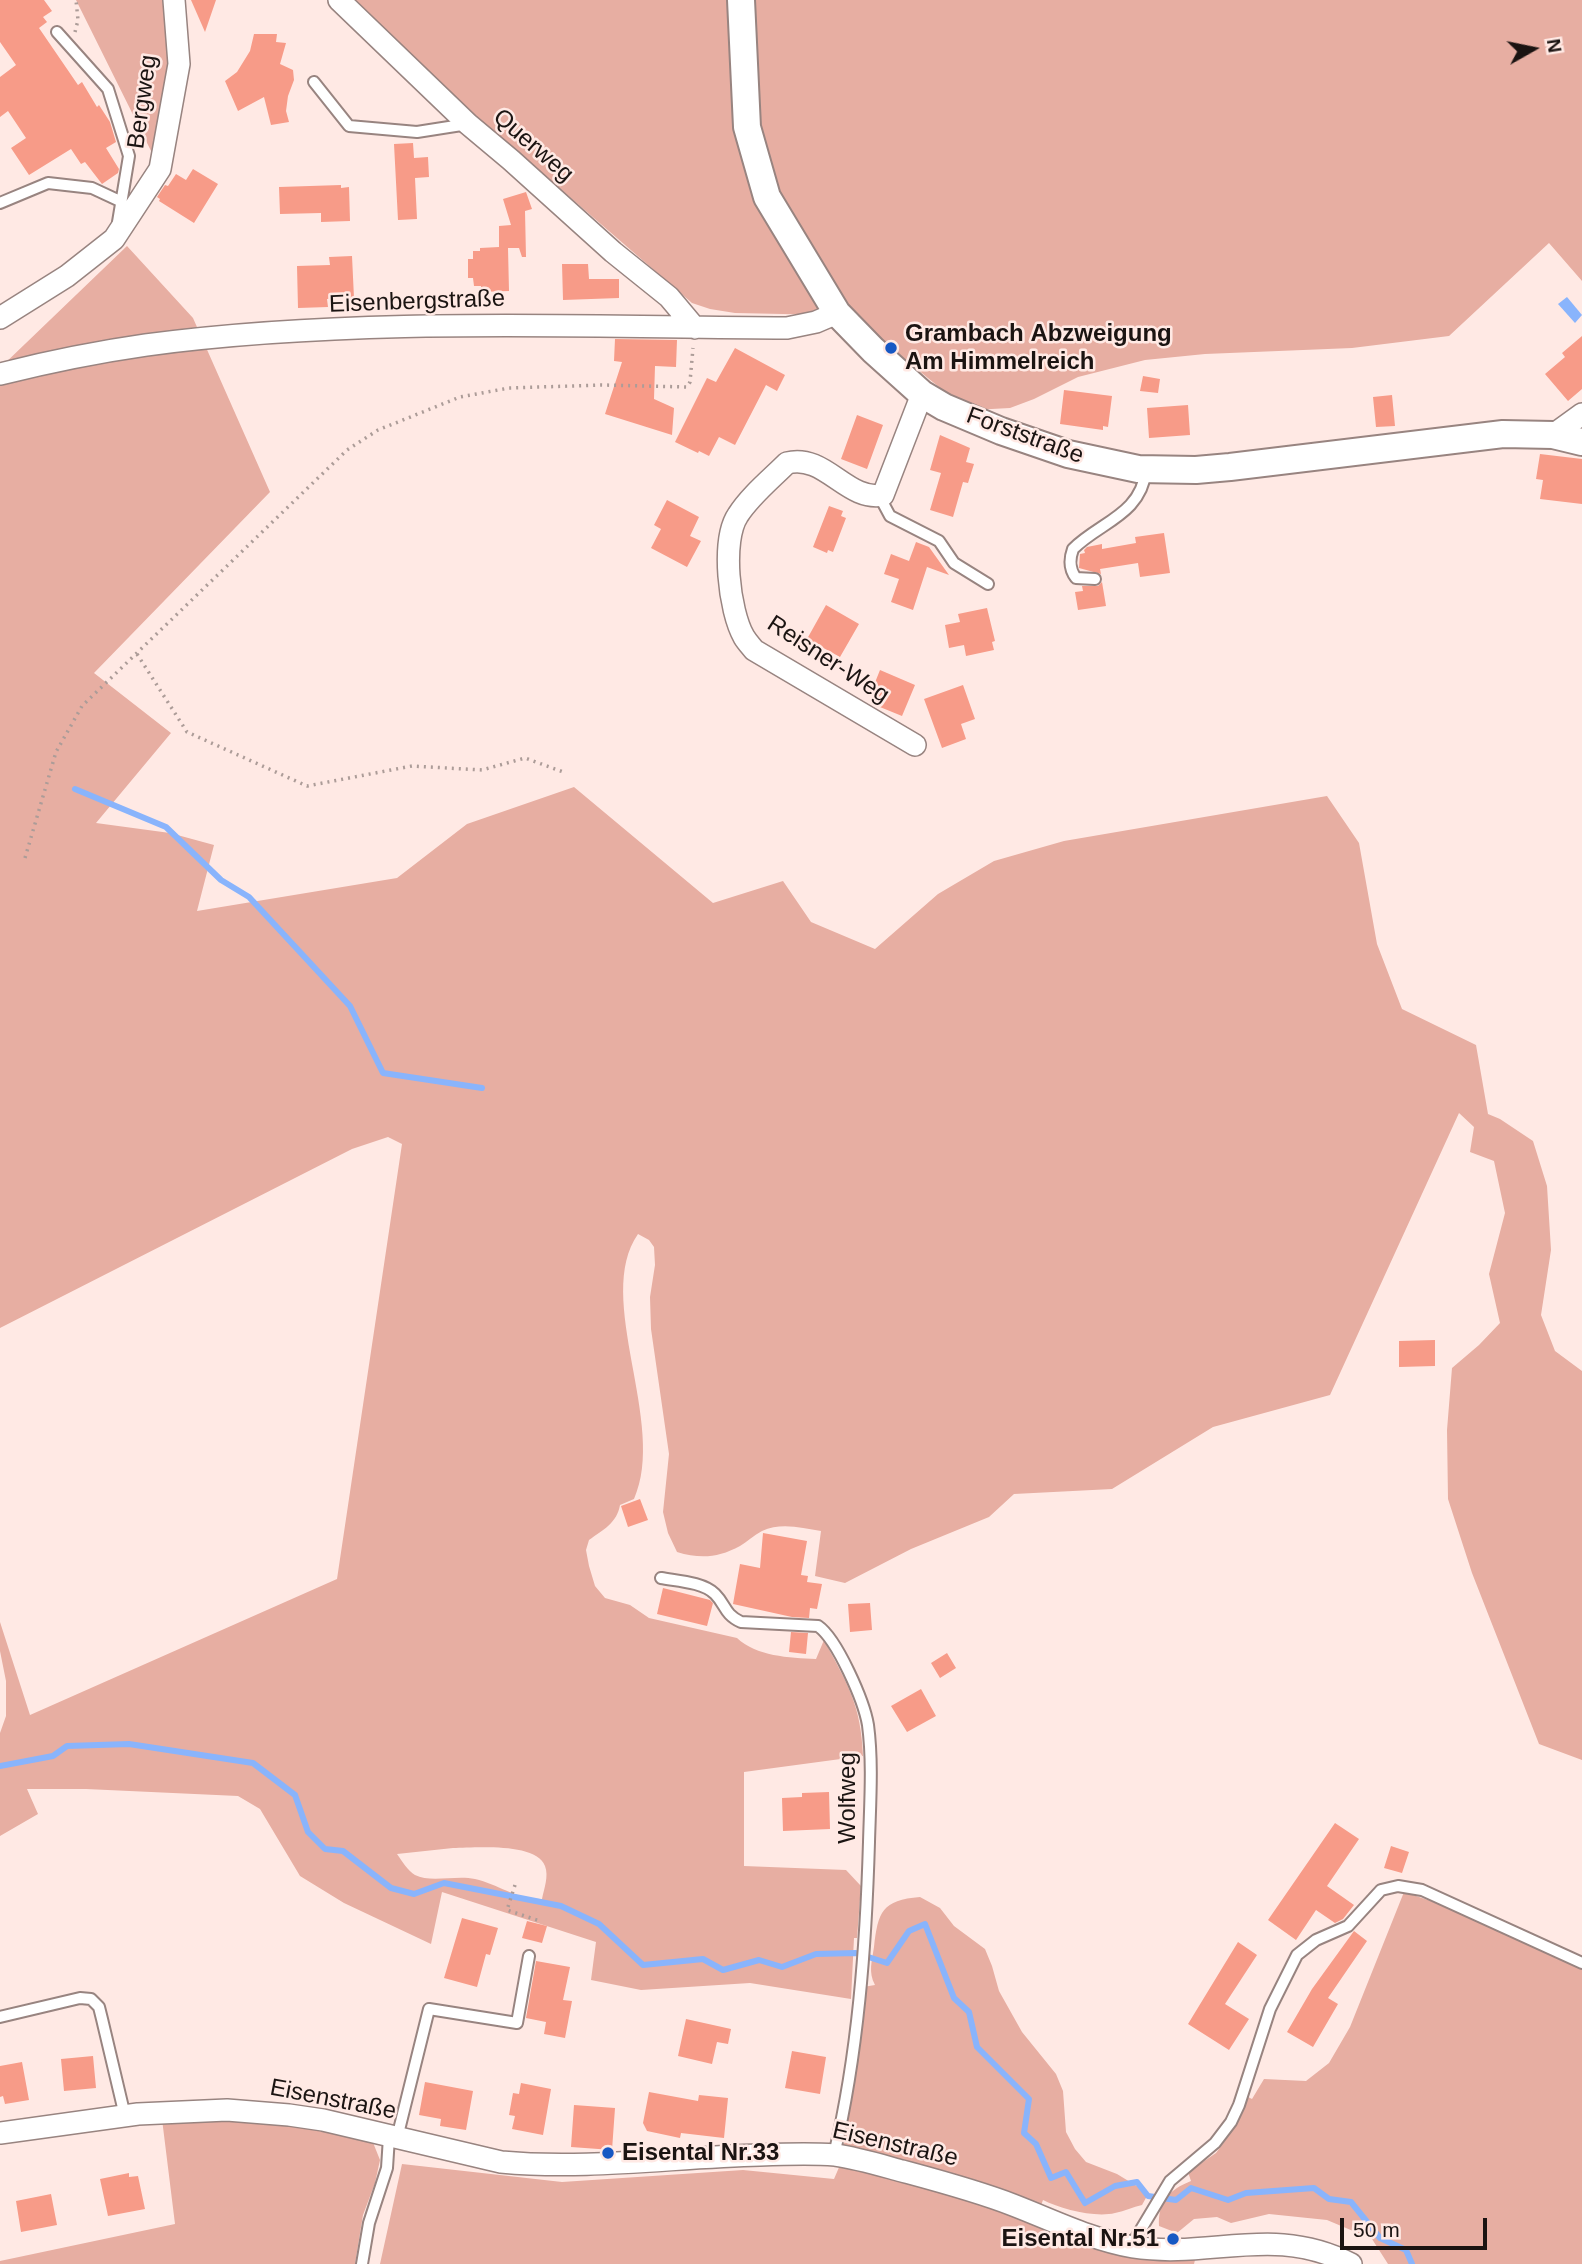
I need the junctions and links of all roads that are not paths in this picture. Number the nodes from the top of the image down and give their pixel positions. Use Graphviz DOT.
graph roads {
  1 [pos="174,0"];
  2 [pos="339,0"];
  3 [pos="741,0"];
  4 [pos="57,32"];
  5 [pos="314,82"];
  6 [pos="468,124"];
  7 [pos="122,202"];
  8 [pos="0,203"];
  9 [pos="114,239"];
  10 [pos="838,313"];
  11 [pos="0,318"];
  12 [pos="695,328"];
  13 [pos="0,374"];
  14 [pos="922,394"];
  15 [pos="1582,414"];
  16 [pos="1553,435"];
  17 [pos="1582,442"];
  18 [pos="1146,470"];
  19 [pos="883,495"];
  20 [pos="1095,579"];
  21 [pos="988,584"];
  22 [pos="915,745"];
  23 [pos="661,1578"];
  24 [pos="529,1956"];
  25 [pos="1582,1963"];
  26 [pos="0,2017"];
  27 [pos="125,2116"];
  28 [pos="0,2133"];
  29 [pos="393,2138"];
  30 [pos="834,2155"];
  31 [pos="1131,2246"];
  32 [pos="362,2264"];
  33 [pos="1352,2264"];
  1 -- 9 [label="street, Bergweg"];
  2 -- 6 [label="street, Querweg"];
  3 -- 10 [label="street, Forststraße"];
  4 -- 7 [label="lane, Bergweg"];
  5 -- 6 [label="lane"];
  6 -- 12 [label="street, Querweg"];
  7 -- 8 [label="lane"];
  7 -- 9 [label="lane, Bergweg"];
  9 -- 11 [label="street, Bergweg"];
  10 -- 12 [label="street, Eisenbergstraße"];
  10 -- 14 [label="street, Forststraße"];
  12 -- 13 [label="street, Eisenbergstraße"];
  14 -- 18 [label="street, Forststraße"];
  14 -- 19 [label="street"];
  15 -- 16 [label="street"];
  16 -- 17 [label="street, Forststraße"];
  16 -- 18 [label="street, Forststraße"];
  18 -- 20 [label="lane"];
  19 -- 21 [label="lane"];
  19 -- 22 [label="street, Reisner-Weg"];
  23 -- 30 [label="lane, Wolfweg"];
  24 -- 29 [label="lane"];
  25 -- 31 [label="lane"];
  26 -- 27 [label="lane"];
  27 -- 28 [label="street, Eisenstraße"];
  27 -- 29 [label="street, Eisenstraße"];
  29 -- 30 [label="street, Eisenstraße"];
  29 -- 32 [label="lane"];
  30 -- 31 [label="street, Eisenstraße"];
  31 -- 33 [label="street, Eisenstraße"];
}
